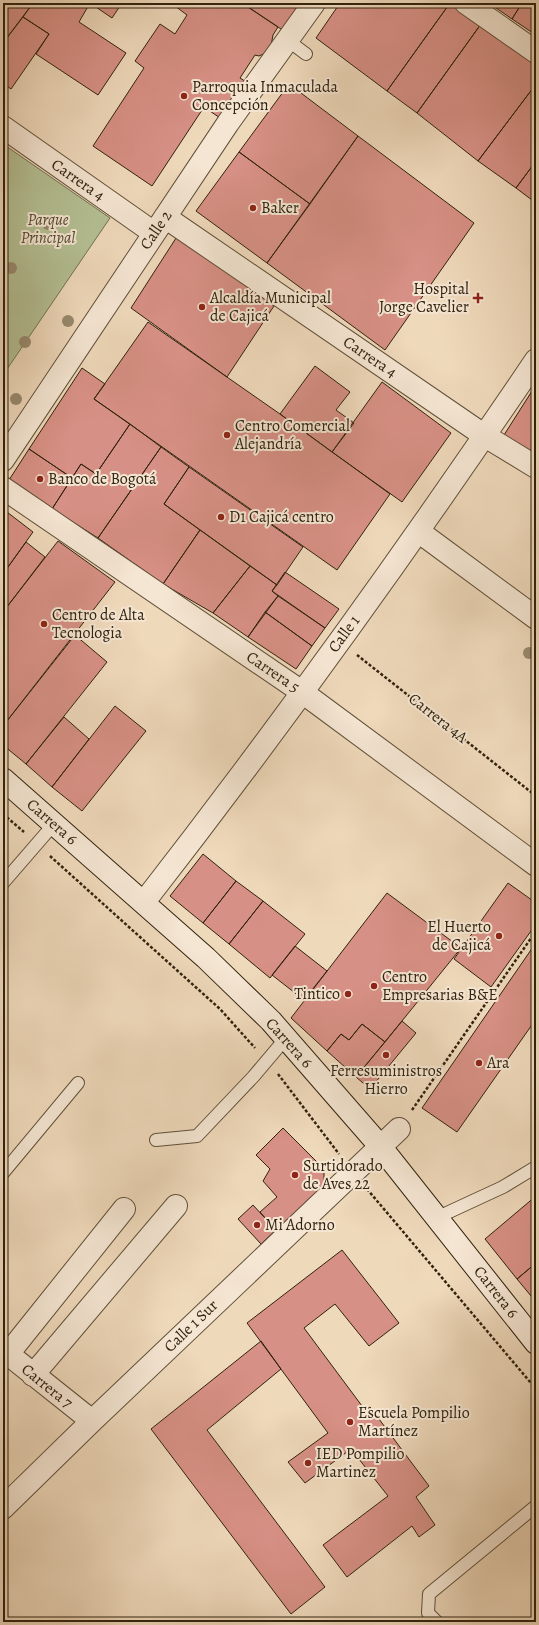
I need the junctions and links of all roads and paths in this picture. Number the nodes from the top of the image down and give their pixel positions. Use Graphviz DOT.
graph roads {
  1 [pos="314,3"];
  2 [pos="466,3"];
  3 [pos="286,39"];
  4 [pos="536,52"];
  5 [pos="306,54"];
  6 [pos="3,127"];
  7 [pos="160,225"];
  8 [pos="536,360"];
  9 [pos="485,436"];
  10 [pos="3,460"];
  11 [pos="536,467"];
  12 [pos="3,488"];
  13 [pos="418,531"];
  14 [pos="536,618"];
  15 [pos="339,641"];
  16 [pos="302,692"];
  17 [pos="3,779"];
  18 [pos="536,796"];
  19 [pos="3,814"];
  20 [pos="54,824"];
  21 [pos="37,844"];
  22 [pos="536,865"];
  23 [pos="3,883"];
  24 [pos="144,902"];
  25 [pos="536,931"];
  26 [pos="286,1038"];
  27 [pos="267,1061"];
  28 [pos="78,1083"];
  29 [pos="399,1129"];
  30 [pos="156,1140"];
  31 [pos="380,1146"];
  32 [pos="536,1168"];
  33 [pos="353,1172"];
  34 [pos="3,1173"];
  35 [pos="176,1206"];
  36 [pos="124,1209"];
  37 [pos="436,1218"];
  38 [pos="536,1344"];
  39 [pos="5,1352"];
  40 [pos="33,1375"];
  41 [pos="536,1389"];
  42 [pos="92,1421"];
  43 [pos="536,1506"];
  44 [pos="3,1508"];
  45 [pos="437,1622"];
  1 -- 3 [label="street, Calle 2"];
  2 -- 4 [label="street"];
  3 -- 5 [label="lane"];
  3 -- 7 [label="street, Calle 2"];
  6 -- 7 [label="street, Carrera 4"];
  7 -- 9 [label="street, Carrera 4"];
  7 -- 10 [label="street, Calle 2"];
  8 -- 9 [label="street, Calle 1"];
  9 -- 11 [label="street, Carrera 4"];
  9 -- 13 [label="street, Calle 1"];
  12 -- 16 [label="street, Carrera 5"];
  13 -- 14 [label="street"];
  13 -- 15 [label="street, Calle 1"];
  15 -- 16 [label="street, Calle 1"];
  15 -- 18 [label="path, Carrera 4A"];
  16 -- 22 [label="street, Carrera 5"];
  16 -- 24 [label="street, Calle 1"];
  17 -- 20 [label="street, Carrera 6"];
  19 -- 21 [label="path"];
  20 -- 21 [label="lane"];
  20 -- 24 [label="street, Carrera 6"];
  21 -- 23 [label="lane"];
  21 -- 27 [label="path"];
  24 -- 26 [label="street, Carrera 6"];
  25 -- 29 [label="path"];
  26 -- 27 [label="lane"];
  26 -- 31 [label="street, Carrera 6"];
  27 -- 30 [label="lane"];
  27 -- 33 [label="path"];
  28 -- 34 [label="lane"];
  29 -- 31 [label="street, Calle 1 Sur"];
  31 -- 33 [label="street, Calle 1 Sur"];
  31 -- 37 [label="street, Carrera 6"];
  32 -- 37 [label="lane"];
  33 -- 41 [label="path"];
  33 -- 42 [label="street, Calle 1 Sur"];
  35 -- 40 [label="street"];
  36 -- 39 [label="street"];
  37 -- 38 [label="street, Carrera 6"];
  39 -- 40 [label="street, Carrera 7"];
  40 -- 42 [label="street, Carrera 7"];
  42 -- 44 [label="street, Calle 1 Sur"];
  43 -- 45 [label="lane"];
}
